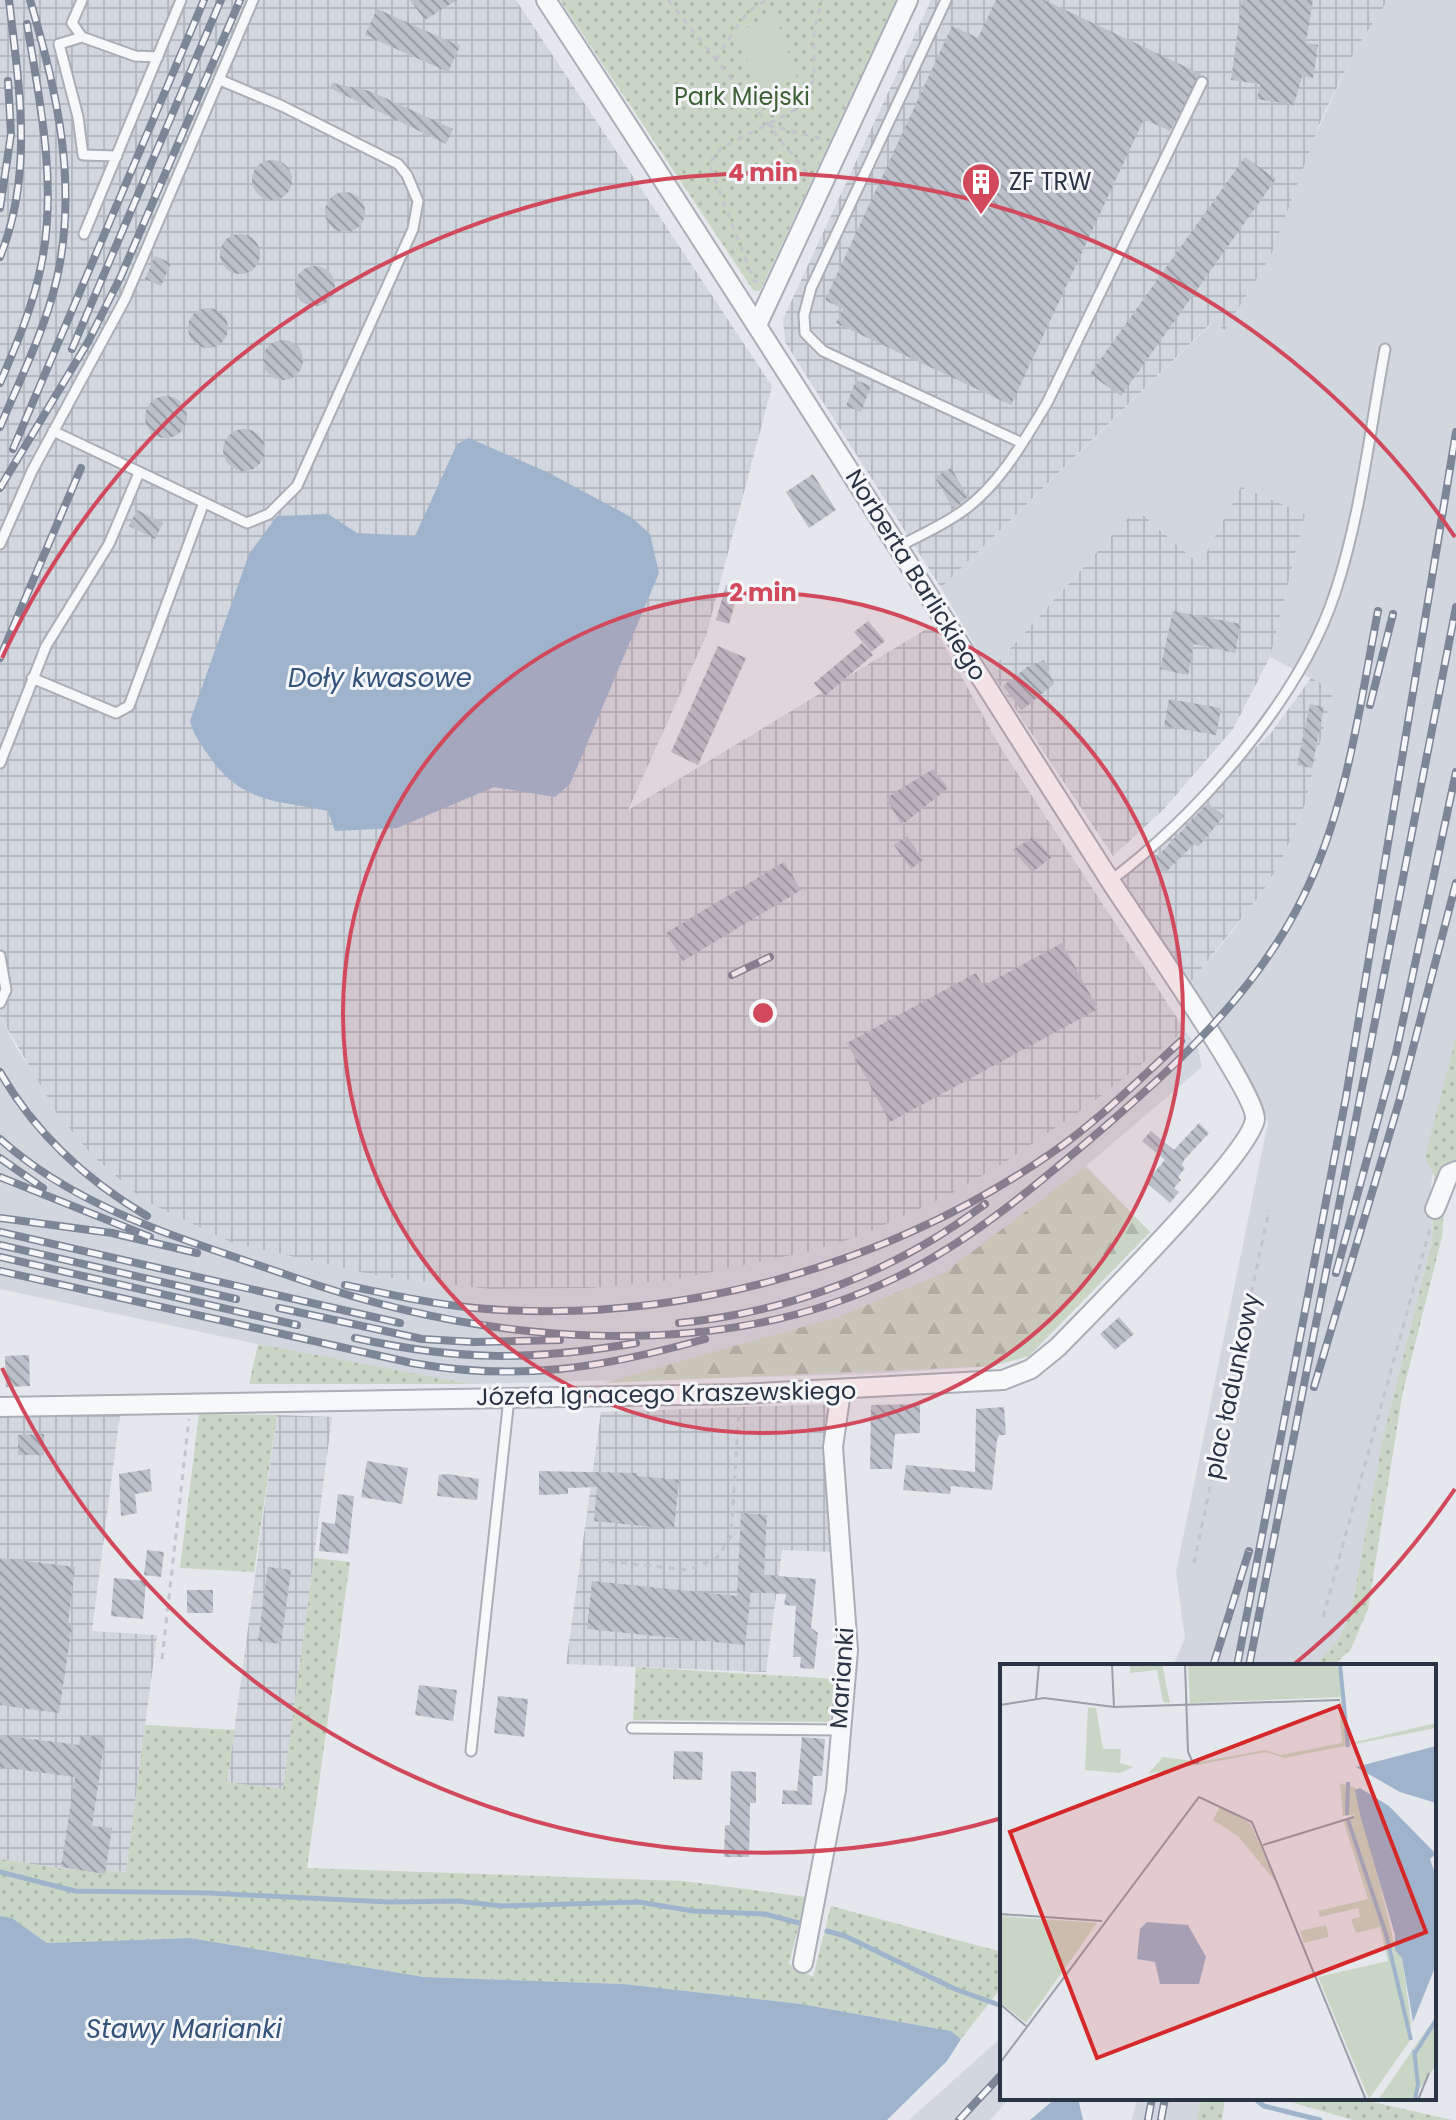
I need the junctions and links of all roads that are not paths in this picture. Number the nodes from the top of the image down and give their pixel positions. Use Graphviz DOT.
graph roads {
  1 [pos="82,0"];
  2 [pos="181,0"];
  3 [pos="253,0"];
  4 [pos="546,0"];
  5 [pos="908,0"];
  6 [pos="946,0"];
  7 [pos="82,37"];
  8 [pos="158,57"];
  9 [pos="220,80"];
  10 [pos="1202,82"];
  11 [pos="117,156"];
  12 [pos="84,234"];
  13 [pos="758,323"];
  14 [pos="1385,349"];
  15 [pos="53,431"];
  16 [pos="1022,443"];
  17 [pos="139,473"];
  18 [pos="203,505"];
  19 [pos="0,544"];
  20 [pos="898,547"];
  21 [pos="32,678"];
  22 [pos="0,763"];
  23 [pos="1110,881"];
  24 [pos="0,956"];
  25 [pos="0,1003"];
  26 [pos="1237,1154"];
  27 [pos="1456,1171"];
  28 [pos="1435,1209"];
  29 [pos="841,1391"];
  30 [pos="509,1398"];
  31 [pos="0,1407"];
  32 [pos="632,1728"];
  33 [pos="839,1730"];
  34 [pos="471,1751"];
  35 [pos="803,1963"];
  1 -- 7 [label="lane"];
  2 -- 8 [label="lane"];
  3 -- 9 [label="lane"];
  4 -- 13 [label="street, Norberta Barlickiego"];
  5 -- 13 [label="street"];
  6 -- 16 [label="lane"];
  7 -- 8 [label="lane"];
  7 -- 11 [label="lane"];
  8 -- 11 [label="lane"];
  9 -- 15 [label="lane"];
  9 -- 18 [label="lane"];
  10 -- 16 [label="lane"];
  11 -- 12 [label="lane"];
  13 -- 20 [label="street, Norberta Barlickiego"];
  14 -- 23 [label="lane"];
  15 -- 17 [label="lane"];
  15 -- 19 [label="lane"];
  16 -- 20 [label="lane"];
  17 -- 18 [label="lane"];
  17 -- 21 [label="lane"];
  18 -- 21 [label="lane"];
  20 -- 23 [label="street, Norberta Barlickiego"];
  21 -- 22 [label="lane"];
  23 -- 26 [label="street, Norberta Barlickiego"];
  24 -- 25 [label="lane"];
  26 -- 29 [label="street, Józefa Ignacego Kraszewskiego"];
  27 -- 28 [label="street"];
  29 -- 30 [label="street, Józefa Ignacego Kraszewskiego"];
  29 -- 33 [label="street, Marianki"];
  30 -- 31 [label="street, Józefa Ignacego Kraszewskiego"];
  30 -- 34 [label="lane"];
  32 -- 33 [label="lane"];
  33 -- 35 [label="street, Marianki"];
}
